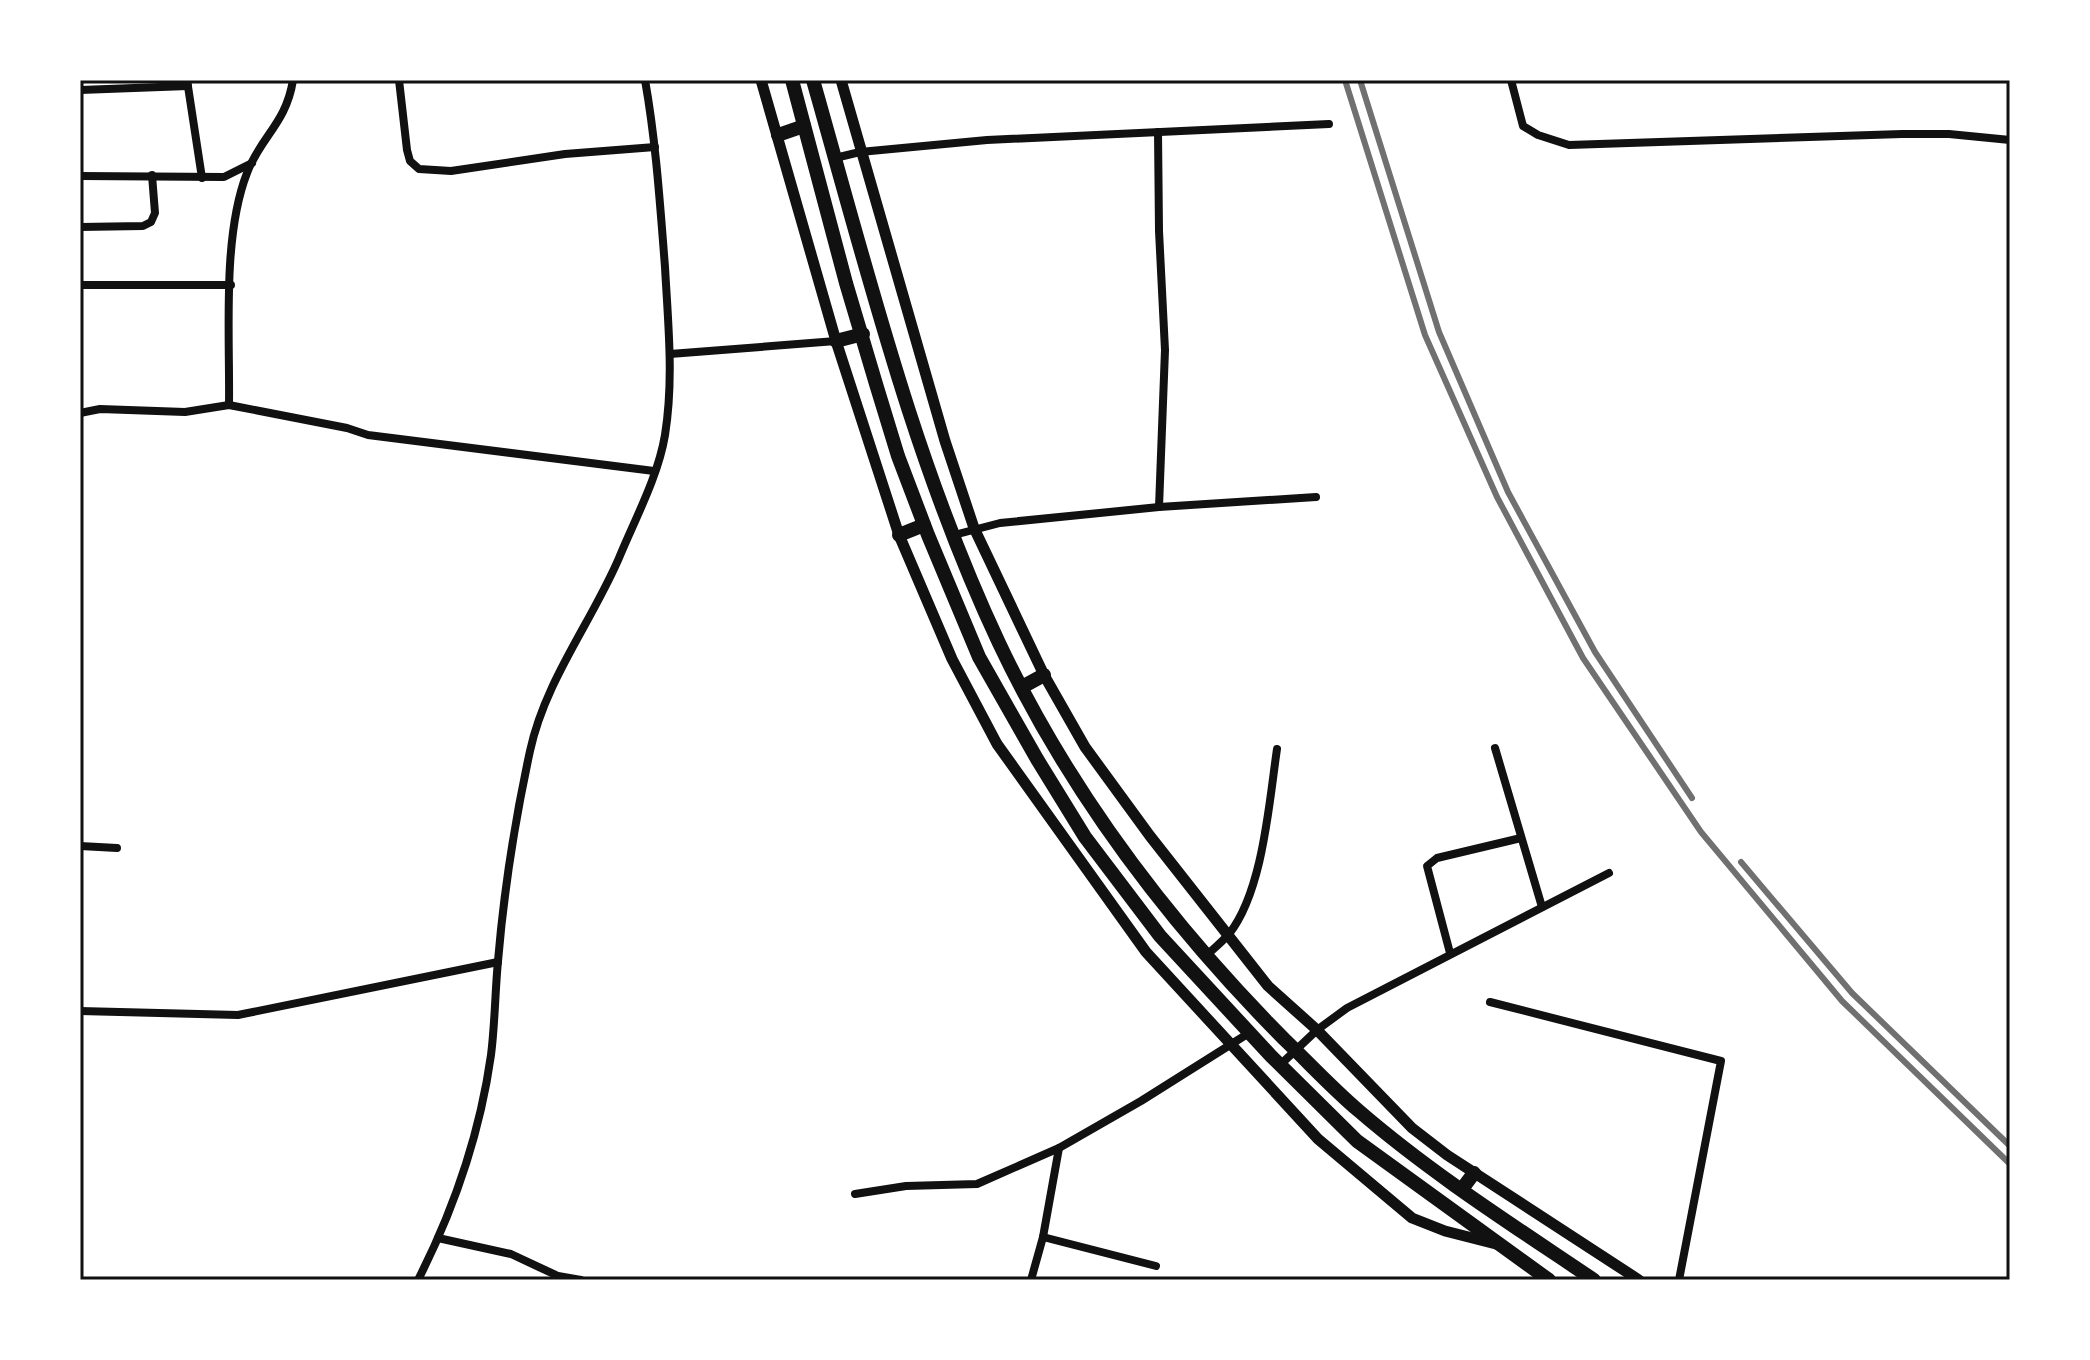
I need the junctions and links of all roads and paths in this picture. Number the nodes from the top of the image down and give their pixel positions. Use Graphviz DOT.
graph roads {
  1 [pos="293,80"];
  2 [pos="399,80"];
  3 [pos="645,80"];
  4 [pos="761,80"];
  5 [pos="792,80"];
  6 [pos="813,80"];
  7 [pos="841,80"];
  8 [pos="1511,80"];
  9 [pos="187,83"];
  10 [pos="80,90"];
  11 [pos="1329,124"];
  12 [pos="804,126"];
  13 [pos="1158,132"];
  14 [pos="778,135"];
  15 [pos="2010,140"];
  16 [pos="655,147"];
  17 [pos="860,152"];
  18 [pos="835,158"];
  19 [pos="252,162"];
  20 [pos="152,175"];
  21 [pos="80,176"];
  22 [pos="202,178"];
  23 [pos="80,227"];
  24 [pos="80,285"];
  25 [pos="231,285"];
  26 [pos="863,334"];
  27 [pos="836,341"];
  28 [pos="670,354"];
  29 [pos="229,405"];
  30 [pos="80,413"];
  31 [pos="654,471"];
  32 [pos="1316,497"];
  33 [pos="1159,507"];
  34 [pos="924,525"];
  35 [pos="974,528"];
  36 [pos="899,535"];
  37 [pos="954,535"];
  38 [pos="1044,675"];
  39 [pos="1022,687"];
  40 [pos="1495,748"];
  41 [pos="1277,749"];
  42 [pos="1521,838"];
  43 [pos="80,846"];
  44 [pos="117,848"];
  45 [pos="1609,873"];
  46 [pos="1542,907"];
  47 [pos="1229,934"];
  48 [pos="1450,953"];
  49 [pos="1206,956"];
  50 [pos="498,962"];
  51 [pos="1490,1002"];
  52 [pos="80,1011"];
  53 [pos="1317,1030"];
  54 [pos="1249,1033"];
  55 [pos="1229,1045"];
  56 [pos="1295,1049"];
  57 [pos="1280,1065"];
  58 [pos="1059,1148"];
  59 [pos="1474,1173"];
  60 [pos="1462,1189"];
  61 [pos="855,1194"];
  62 [pos="1043,1237"];
  63 [pos="438,1238"];
  64 [pos="1501,1245"];
  65 [pos="1156,1266"];
  66 [pos="418,1280"];
  67 [pos="581,1280"];
  68 [pos="1031,1280"];
  69 [pos="1549,1280"];
  70 [pos="1594,1280"];
  71 [pos="1639,1280"];
  72 [pos="1679,1280"];
  1 -- 19 [label="street"];
  2 -- 16 [label="street"];
  3 -- 16 [label="street"];
  4 -- 14 [label="street"];
  5 -- 12 [label="highway"];
  6 -- 18 [label="highway"];
  7 -- 17 [label="street"];
  8 -- 15 [label="street"];
  9 -- 10 [label="street"];
  9 -- 22 [label="street"];
  11 -- 13 [label="street"];
  12 -- 14 [label="highway"];
  12 -- 26 [label="highway"];
  13 -- 17 [label="street"];
  13 -- 33 [label="street"];
  14 -- 27 [label="street"];
  16 -- 28 [label="street"];
  17 -- 18 [label="street"];
  17 -- 35 [label="street"];
  18 -- 37 [label="highway"];
  19 -- 22 [label="street"];
  19 -- 25 [label="street"];
  20 -- 21 [label="street"];
  20 -- 22 [label="street"];
  20 -- 23 [label="street"];
  24 -- 25 [label="street"];
  25 -- 29 [label="street"];
  26 -- 27 [label="highway"];
  26 -- 34 [label="highway"];
  27 -- 28 [label="street"];
  27 -- 36 [label="street"];
  28 -- 31 [label="street"];
  29 -- 30 [label="street"];
  29 -- 31 [label="street"];
  31 -- 50 [label="street"];
  32 -- 33 [label="street"];
  33 -- 35 [label="street"];
  34 -- 36 [label="highway"];
  34 -- 54 [label="highway"];
  35 -- 37 [label="street"];
  35 -- 38 [label="street"];
  36 -- 55 [label="street"];
  37 -- 39 [label="highway"];
  38 -- 39 [label="highway"];
  38 -- 47 [label="street"];
  39 -- 49 [label="highway"];
  40 -- 42 [label="street"];
  41 -- 47 [label="street"];
  42 -- 46 [label="street"];
  42 -- 48 [label="street"];
  43 -- 44 [label="street"];
  45 -- 46 [label="street"];
  46 -- 48 [label="street"];
  47 -- 49 [label="street"];
  47 -- 53 [label="street"];
  48 -- 53 [label="street"];
  49 -- 56 [label="highway"];
  50 -- 52 [label="street"];
  50 -- 63 [label="street"];
  51 -- 72 [label="street"];
  53 -- 56 [label="street"];
  53 -- 59 [label="street"];
  54 -- 55 [label="street"];
  54 -- 57 [label="highway"];
  55 -- 58 [label="street"];
  55 -- 64 [label="street"];
  56 -- 57 [label="street"];
  56 -- 60 [label="highway"];
  57 -- 64 [label="highway"];
  58 -- 61 [label="street"];
  58 -- 62 [label="street"];
  59 -- 60 [label="highway"];
  59 -- 71 [label="street"];
  60 -- 70 [label="highway"];
  62 -- 65 [label="street"];
  62 -- 68 [label="street"];
  63 -- 66 [label="street"];
  63 -- 67 [label="street"];
  64 -- 69 [label="highway"];
}
